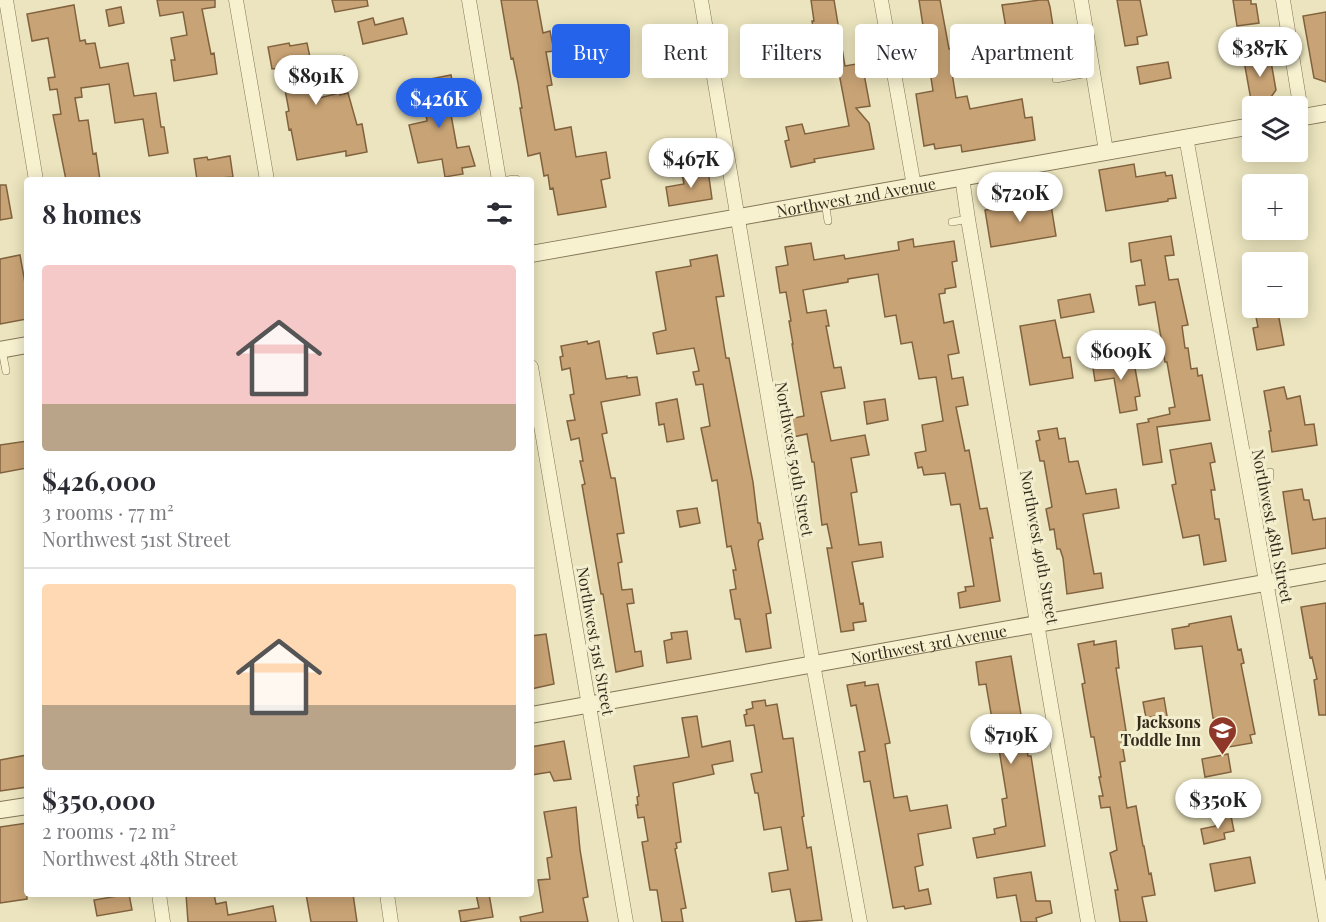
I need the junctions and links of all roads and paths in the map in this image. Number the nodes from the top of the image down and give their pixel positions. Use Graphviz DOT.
graph roads {
  1 [pos="6,0"];
  2 [pos="236,0"];
  3 [pos="469,0"];
  4 [pos="701,0"];
  5 [pos="881,0"];
  6 [pos="1080,0"];
  7 [pos="1283,0"];
  8 [pos="1084,24"];
  9 [pos="1061,78"];
  10 [pos="1094,78"];
  11 [pos="1056,79"];
  12 [pos="1297,96"];
  13 [pos="1326,113"];
  14 [pos="1308,116"];
  15 [pos="1242,128"];
  16 [pos="1186,137"];
  17 [pos="1106,151"];
  18 [pos="36,177"];
  19 [pos="266,177"];
  20 [pos="498,177"];
  21 [pos="962,177"];
  22 [pos="914,186"];
  23 [pos="825,202"];
  24 [pos="737,218"];
  25 [pos="968,219"];
  26 [pos="828,221"];
  27 [pos="952,222"];
  28 [pos="534,253"];
  29 [pos="24,346"];
  30 [pos="1,350"];
  31 [pos="6,371"];
  32 [pos="534,384"];
  33 [pos="1270,472"];
  34 [pos="1248,487"];
  35 [pos="1326,572"];
  36 [pos="1268,583"];
  37 [pos="1037,624"];
  38 [pos="813,664"];
  39 [pos="590,703"];
  40 [pos="534,714"];
  41 [pos="24,806"];
  42 [pos="0,810"];
  43 [pos="159,897"];
  44 [pos="387,897"];
  45 [pos="163,922"];
  46 [pos="391,922"];
  47 [pos="626,922"];
  48 [pos="860,922"];
  49 [pos="1088,922"];
  50 [pos="1326,922"];
  1 -- 18 [label="street"];
  2 -- 19 [label="street"];
  3 -- 20 [label="street"];
  4 -- 24 [label="street, Northwest 50th Street"];
  5 -- 22 [label="street"];
  6 -- 8 [label="street"];
  7 -- 12 [label="street"];
  9 -- 11 [label="lane"];
  10 -- 17 [label="street"];
  13 -- 14 [label="street"];
  15 -- 16 [label="street, Northwest 2nd Avenue"];
  16 -- 17 [label="street, Northwest 2nd Avenue"];
  16 -- 34 [label="street, Northwest 48th Street"];
  17 -- 21 [label="street, Northwest 2nd Avenue"];
  21 -- 22 [label="street, Northwest 2nd Avenue"];
  21 -- 25 [label="street, Northwest 49th Street"];
  22 -- 23 [label="street, Northwest 2nd Avenue"];
  23 -- 24 [label="street, Northwest 2nd Avenue"];
  23 -- 26 [label="lane"];
  24 -- 28 [label="street, Northwest 2nd Avenue"];
  24 -- 38 [label="street, Northwest 50th Street"];
  25 -- 27 [label="lane"];
  25 -- 37 [label="street, Northwest 49th Street"];
  29 -- 30 [label="street"];
  30 -- 31 [label="lane"];
  32 -- 39 [label="street, Northwest 51st Street"];
  33 -- 34 [label="lane"];
  34 -- 36 [label="street, Northwest 48th Street"];
  35 -- 36 [label="street, Northwest 3rd Avenue"];
  36 -- 37 [label="street, Northwest 3rd Avenue"];
  36 -- 50 [label="street, Northwest 48th Street"];
  37 -- 38 [label="street, Northwest 3rd Avenue"];
  37 -- 49 [label="street, Northwest 49th Street"];
  38 -- 39 [label="street, Northwest 3rd Avenue"];
  38 -- 48 [label="street, Northwest 50th Street"];
  39 -- 40 [label="street, Northwest 3rd Avenue"];
  39 -- 47 [label="street, Northwest 51st Street"];
  41 -- 42 [label="street"];
  43 -- 45 [label="street"];
  44 -- 46 [label="street"];
}
